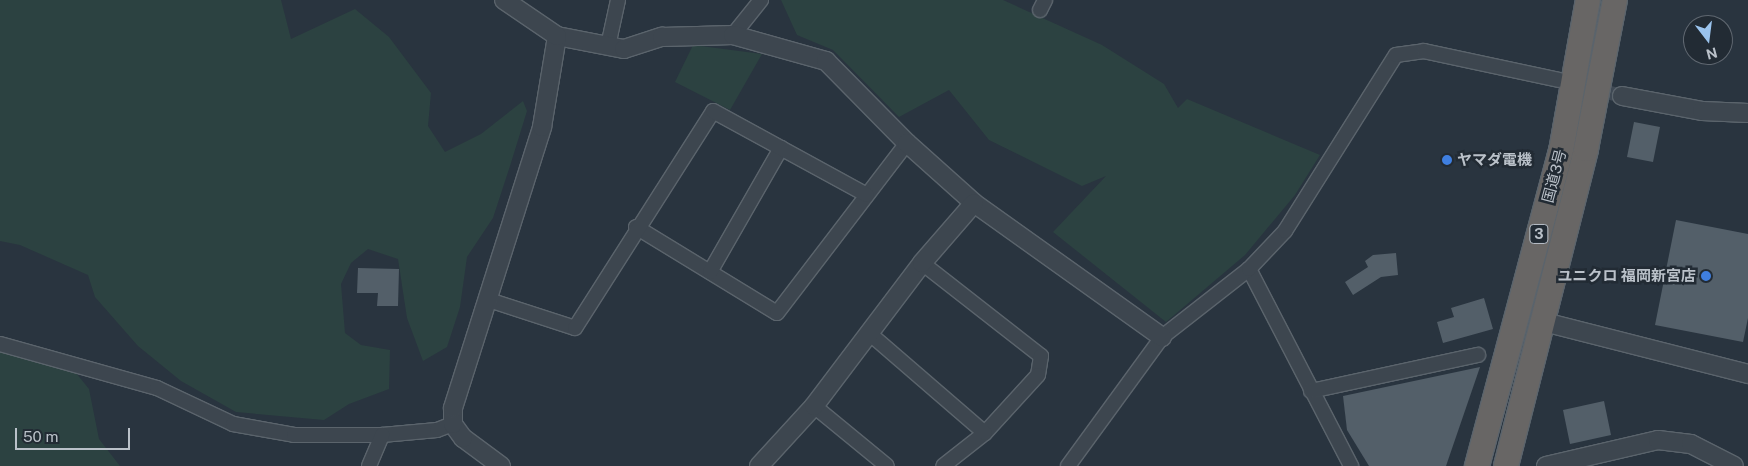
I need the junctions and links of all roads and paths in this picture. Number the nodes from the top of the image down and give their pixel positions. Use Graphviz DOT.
graph roads {
  1 [pos="504,0"];
  2 [pos="618,0"];
  3 [pos="761,0"];
  4 [pos="1588,0"];
  5 [pos="1615,0"];
  6 [pos="733,35"];
  7 [pos="557,36"];
  8 [pos="608,46"];
  9 [pos="1559,80"];
  10 [pos="1622,96"];
  11 [pos="1748,113"];
  12 [pos="907,143"];
  13 [pos="781,148"];
  14 [pos="867,195"];
  15 [pos="974,202"];
  16 [pos="636,227"];
  17 [pos="922,263"];
  18 [pos="1249,269"];
  19 [pos="710,272"];
  20 [pos="489,300"];
  21 [pos="1544,322"];
  22 [pos="868,333"];
  23 [pos="1162,337"];
  24 [pos="0,344"];
  25 [pos="1478,355"];
  26 [pos="1748,374"];
  27 [pos="1311,390"];
  28 [pos="814,406"];
  29 [pos="453,424"];
  30 [pos="985,432"];
  31 [pos="382,435"];
  32 [pos="1715,461"];
  33 [pos="369,466"];
  34 [pos="501,466"];
  35 [pos="759,466"];
  36 [pos="887,466"];
  37 [pos="944,466"];
  38 [pos="1068,466"];
  39 [pos="1351,466"];
  40 [pos="1476,466"];
  41 [pos="1506,466"];
  42 [pos="1546,466"];
  43 [pos="1734,466"];
  1 -- 7 [label="street"];
  2 -- 8 [label="street"];
  3 -- 6 [label="street"];
  4 -- 40 [label="highway, 国道3号 / 3"];
  5 -- 21 [label="highway, 国道3号 / 3"];
  6 -- 8 [label="street"];
  6 -- 12 [label="street"];
  7 -- 8 [label="street"];
  7 -- 20 [label="street"];
  9 -- 18 [label="street"];
  10 -- 11 [label="street"];
  12 -- 14 [label="street"];
  12 -- 15 [label="street"];
  13 -- 14 [label="street"];
  13 -- 16 [label="street"];
  13 -- 19 [label="street"];
  14 -- 19 [label="street"];
  15 -- 17 [label="street"];
  15 -- 23 [label="street"];
  16 -- 19 [label="street"];
  16 -- 20 [label="street"];
  17 -- 22 [label="street"];
  17 -- 30 [label="street"];
  18 -- 23 [label="street"];
  18 -- 27 [label="street"];
  20 -- 29 [label="street"];
  21 -- 26 [label="street"];
  21 -- 41 [label="highway, 国道3号 / 3"];
  22 -- 28 [label="street"];
  22 -- 30 [label="street"];
  23 -- 38 [label="street"];
  24 -- 31 [label="street"];
  25 -- 27 [label="street"];
  27 -- 39 [label="street"];
  28 -- 35 [label="street"];
  28 -- 36 [label="street"];
  29 -- 31 [label="street"];
  29 -- 34 [label="street"];
  30 -- 37 [label="street"];
  31 -- 33 [label="street"];
  32 -- 42 [label="street"];
  32 -- 43 [label="street"];
}
